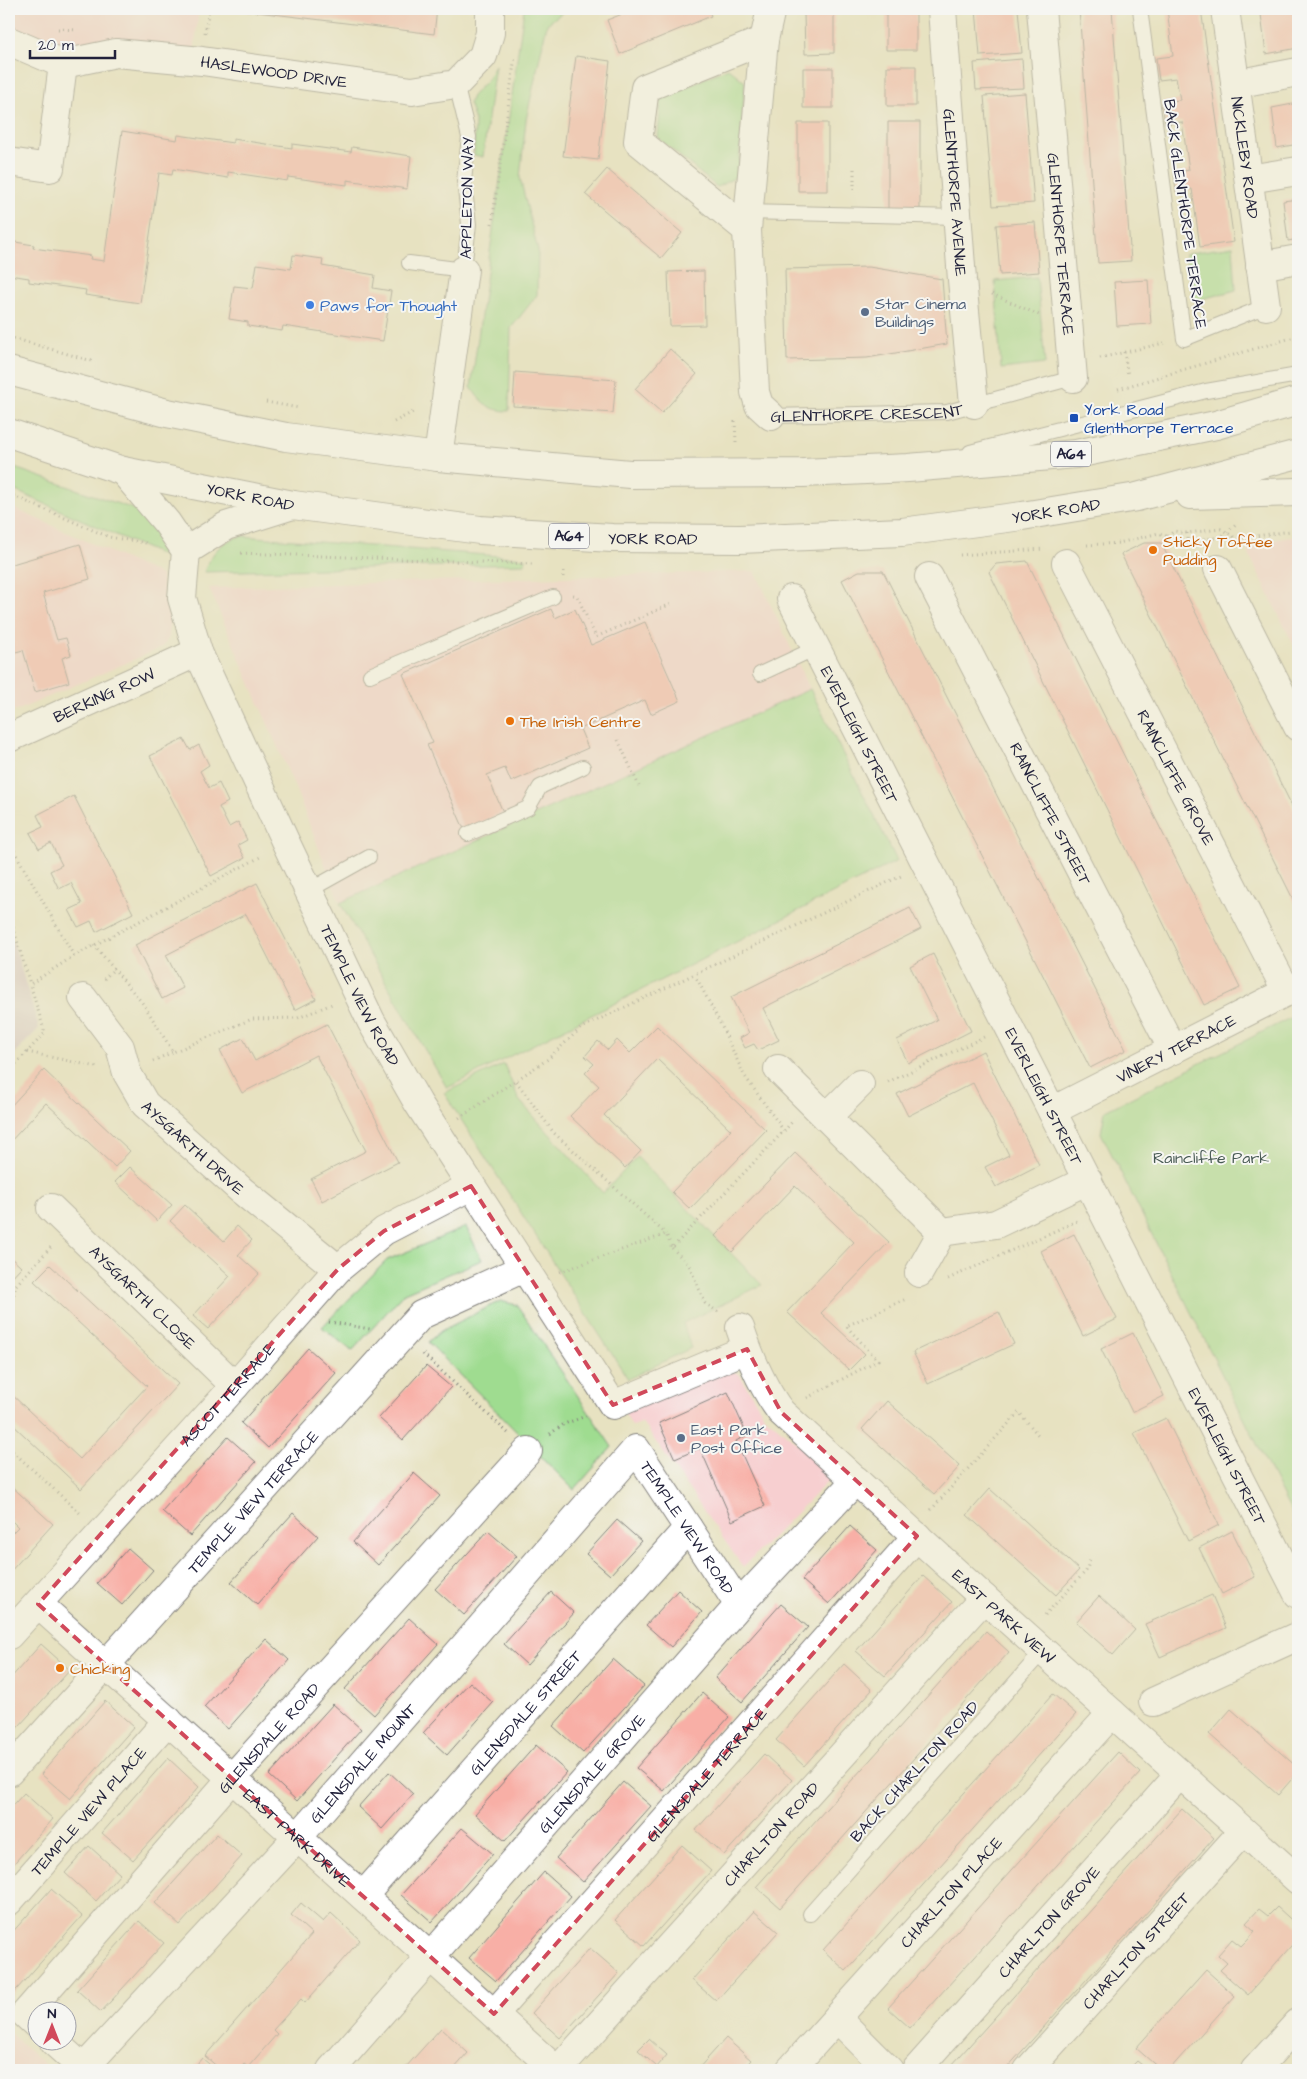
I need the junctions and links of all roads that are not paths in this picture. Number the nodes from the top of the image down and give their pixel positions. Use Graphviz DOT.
graph roads {
  1 [pos="490,9"];
  2 [pos="771,9"];
  3 [pos="942,9"];
  4 [pos="1041,9"];
  5 [pos="1140,9"];
  6 [pos="1225,9"];
  7 [pos="764,40"];
  8 [pos="9,41"];
  9 [pos="63,64"];
  10 [pos="1298,72"];
  11 [pos="456,84"];
  12 [pos="1235,84"];
  13 [pos="9,162"];
  14 [pos="1298,171"];
  15 [pos="1248,180"];
  16 [pos="958,216"];
  17 [pos="748,221"];
  18 [pos="1298,259"];
  19 [pos="409,263"];
  20 [pos="1260,266"];
  21 [pos="464,270"];
  22 [pos="1266,306"];
  23 [pos="9,371"];
  24 [pos="1072,371"];
  25 [pos="1298,375"];
  26 [pos="1298,385"];
  27 [pos="1298,400"];
  28 [pos="974,404"];
  29 [pos="770,416"];
  30 [pos="1231,421"];
  31 [pos="9,433"];
  32 [pos="1298,454"];
  33 [pos="438,458"];
  34 [pos="908,468"];
  35 [pos="123,471"];
  36 [pos="1298,492"];
  37 [pos="1137,497"];
  38 [pos="293,505"];
  39 [pos="186,551"];
  40 [pos="1064,552"];
  41 [pos="1218,569"];
  42 [pos="929,577"];
  43 [pos="553,597"];
  44 [pos="791,599"];
  45 [pos="816,648"];
  46 [pos="198,652"];
  47 [pos="760,674"];
  48 [pos="370,675"];
  49 [pos="1298,727"];
  50 [pos="9,738"];
  51 [pos="583,767"];
  52 [pos="468,834"];
  53 [pos="369,857"];
  54 [pos="308,891"];
  55 [pos="1292,989"];
  56 [pos="83,998"];
  57 [pos="1172,1050"];
  58 [pos="778,1069"];
  59 [pos="860,1084"];
  60 [pos="1052,1111"];
  61 [pos="827,1118"];
  62 [pos="1088,1180"];
  63 [pos="471,1186"];
  64 [pos="51,1208"];
  65 [pos="942,1232"];
  66 [pos="338,1269"];
  67 [pos="528,1274"];
  68 [pos="931,1278"];
  69 [pos="744,1339"];
  70 [pos="235,1386"];
  71 [pos="636,1449"];
  72 [pos="528,1451"];
  73 [pos="856,1480"];
  74 [pos="688,1528"];
  75 [pos="915,1533"];
  76 [pos="1298,1594"];
  77 [pos="984,1598"];
  78 [pos="38,1604"];
  79 [pos="739,1605"];
  80 [pos="9,1635"];
  81 [pos="1298,1636"];
  82 [pos="1035,1644"];
  83 [pos="106,1664"];
  84 [pos="1153,1702"];
  85 [pos="1112,1713"];
  86 [pos="168,1720"];
  87 [pos="9,1772"];
  88 [pos="1180,1774"];
  89 [pos="232,1778"];
  90 [pos="1243,1831"];
  91 [pos="298,1837"];
  92 [pos="1298,1880"];
  93 [pos="363,1896"];
  94 [pos="9,1901"];
  95 [pos="810,1914"];
  96 [pos="431,1957"];
  97 [pos="36,2002"];
  98 [pos="494,2014"];
  99 [pos="837,2018"];
  100 [pos="1298,2023"];
  101 [pos="64,2052"];
  102 [pos="82,2069"];
  103 [pos="330,2070"];
  104 [pos="557,2070"];
  105 [pos="790,2070"];
  106 [pos="889,2070"];
  107 [pos="916,2070"];
  108 [pos="1028,2070"];
  109 [pos="1255,2070"];
  1 -- 11 [label="main road"];
  2 -- 7 [label="main road, GLENTHORPE CRESCENT"];
  3 -- 16 [label="main road, GLENTHORPE AVENUE"];
  4 -- 24 [label="main road, GLENTHORPE TERRACE"];
  5 -- 22 [label="lane, BACK GLENTHORPE TERRACE"];
  6 -- 12 [label="main road, NICKLEBY ROAD"];
  7 -- 17 [label="main road, GLENTHORPE CRESCENT"];
  7 -- 17 [label="main road"];
  8 -- 9 [label="main road"];
  9 -- 11 [label="main road, HASLEWOOD DRIVE"];
  9 -- 13 [label="main road"];
  10 -- 12 [label="main road"];
  11 -- 21 [label="lane, APPLETON WAY"];
  12 -- 15 [label="main road, NICKLEBY ROAD"];
  14 -- 15 [label="main road"];
  15 -- 20 [label="main road, NICKLEBY ROAD"];
  16 -- 17 [label="lane"];
  16 -- 28 [label="main road, GLENTHORPE AVENUE"];
  17 -- 29 [label="main road, GLENTHORPE CRESCENT"];
  18 -- 20 [label="main road"];
  19 -- 21 [label="lane"];
  20 -- 22 [label="main road, NICKLEBY ROAD"];
  21 -- 33 [label="main road, APPLETON WAY"];
  23 -- 33 [label="main road, A64"];
  24 -- 28 [label="lane"];
  25 -- 34 [label="lane"];
  26 -- 30 [label="main road"];
  27 -- 30 [label="main road, A64"];
  28 -- 29 [label="lane, GLENTHORPE CRESCENT"];
  30 -- 34 [label="main road, A64"];
  31 -- 35 [label="main road, YORK ROAD / A64"];
  32 -- 37 [label="main road, YORK ROAD / A64"];
  33 -- 34 [label="main road, A64"];
  35 -- 38 [label="main road, YORK ROAD / A64"];
  35 -- 39 [label="main road"];
  36 -- 37 [label="main road"];
  37 -- 38 [label="main road, YORK ROAD / A64"];
  38 -- 39 [label="main road"];
  39 -- 46 [label="main road, TEMPLE VIEW ROAD"];
  40 -- 55 [label="main road, RAINCLIFFE GROVE"];
  41 -- 49 [label="main road"];
  42 -- 57 [label="main road, RAINCLIFFE STREET"];
  43 -- 48 [label="lane"];
  44 -- 45 [label="main road, EVERLEIGH STREET"];
  45 -- 47 [label="lane"];
  45 -- 60 [label="main road, EVERLEIGH STREET"];
  46 -- 50 [label="main road, BERKING ROW"];
  46 -- 54 [label="main road, TEMPLE VIEW ROAD"];
  51 -- 52 [label="lane"];
  53 -- 54 [label="lane"];
  54 -- 63 [label="main road, TEMPLE VIEW ROAD"];
  55 -- 57 [label="main road, VINERY TERRACE"];
  56 -- 66 [label="main road, AYSGARTH DRIVE"];
  57 -- 60 [label="main road, VINERY TERRACE"];
  58 -- 61 [label="main road"];
  59 -- 61 [label="main road"];
  60 -- 62 [label="main road, EVERLEIGH STREET"];
  61 -- 65 [label="main road"];
  62 -- 65 [label="main road"];
  62 -- 76 [label="main road, EVERLEIGH STREET"];
  63 -- 66 [label="main road, ASCOT TERRACE"];
  63 -- 67 [label="main road, TEMPLE VIEW ROAD"];
  64 -- 70 [label="main road, AYSGARTH CLOSE"];
  65 -- 68 [label="main road"];
  66 -- 70 [label="main road, ASCOT TERRACE"];
  67 -- 69 [label="main road, TEMPLE VIEW ROAD"];
  67 -- 83 [label="main road, TEMPLE VIEW TERRACE"];
  69 -- 73 [label="main road, EAST PARK VIEW"];
  70 -- 78 [label="main road, ASCOT TERRACE"];
  71 -- 74 [label="main road, TEMPLE VIEW ROAD"];
  71 -- 91 [label="main road, GLENSDALE MOUNT"];
  72 -- 89 [label="main road, GLENSDALE ROAD"];
  73 -- 75 [label="main road, EAST PARK VIEW"];
  73 -- 79 [label="main road, GLENSDALE GROVE"];
  74 -- 79 [label="main road, TEMPLE VIEW ROAD"];
  74 -- 93 [label="main road, GLENSDALE STREET"];
  75 -- 77 [label="main road, EAST PARK VIEW"];
  75 -- 98 [label="main road, GLENSDALE TERRACE"];
  77 -- 82 [label="main road, EAST PARK VIEW"];
  77 -- 104 [label="main road, CHARLTON ROAD"];
  78 -- 80 [label="main road, ASCOT TERRACE"];
  78 -- 83 [label="main road, EAST PARK DRIVE"];
  79 -- 96 [label="main road, GLENSDALE GROVE"];
  81 -- 84 [label="main road"];
  82 -- 85 [label="main road, EAST PARK VIEW"];
  82 -- 95 [label="lane, BACK CHARLTON ROAD"];
  83 -- 86 [label="main road, EAST PARK DRIVE"];
  83 -- 87 [label="main road, TEMPLE VIEW TERRACE"];
  85 -- 88 [label="main road, EAST PARK VIEW"];
  85 -- 99 [label="main road, CHARLTON PLACE"];
  86 -- 89 [label="main road, EAST PARK DRIVE"];
  86 -- 94 [label="main road, TEMPLE VIEW PLACE"];
  88 -- 90 [label="main road, EAST PARK VIEW"];
  88 -- 107 [label="main road, CHARLTON GROVE"];
  89 -- 91 [label="main road, EAST PARK DRIVE"];
  89 -- 97 [label="main road, GLENSDALE ROAD"];
  90 -- 92 [label="main road, EAST PARK VIEW"];
  90 -- 108 [label="main road, CHARLTON STREET"];
  91 -- 93 [label="main road, EAST PARK DRIVE"];
  91 -- 102 [label="main road, GLENSDALE MOUNT"];
  93 -- 96 [label="main road, EAST PARK DRIVE"];
  96 -- 98 [label="main road, EAST PARK DRIVE"];
  96 -- 103 [label="main road, GLENSDALE GROVE"];
  98 -- 104 [label="main road, EAST PARK DRIVE"];
  99 -- 105 [label="main road, CHARLTON PLACE"];
  99 -- 106 [label="main road"];
  100 -- 109 [label="main road"];
  101 -- 102 [label="main road"];
}
